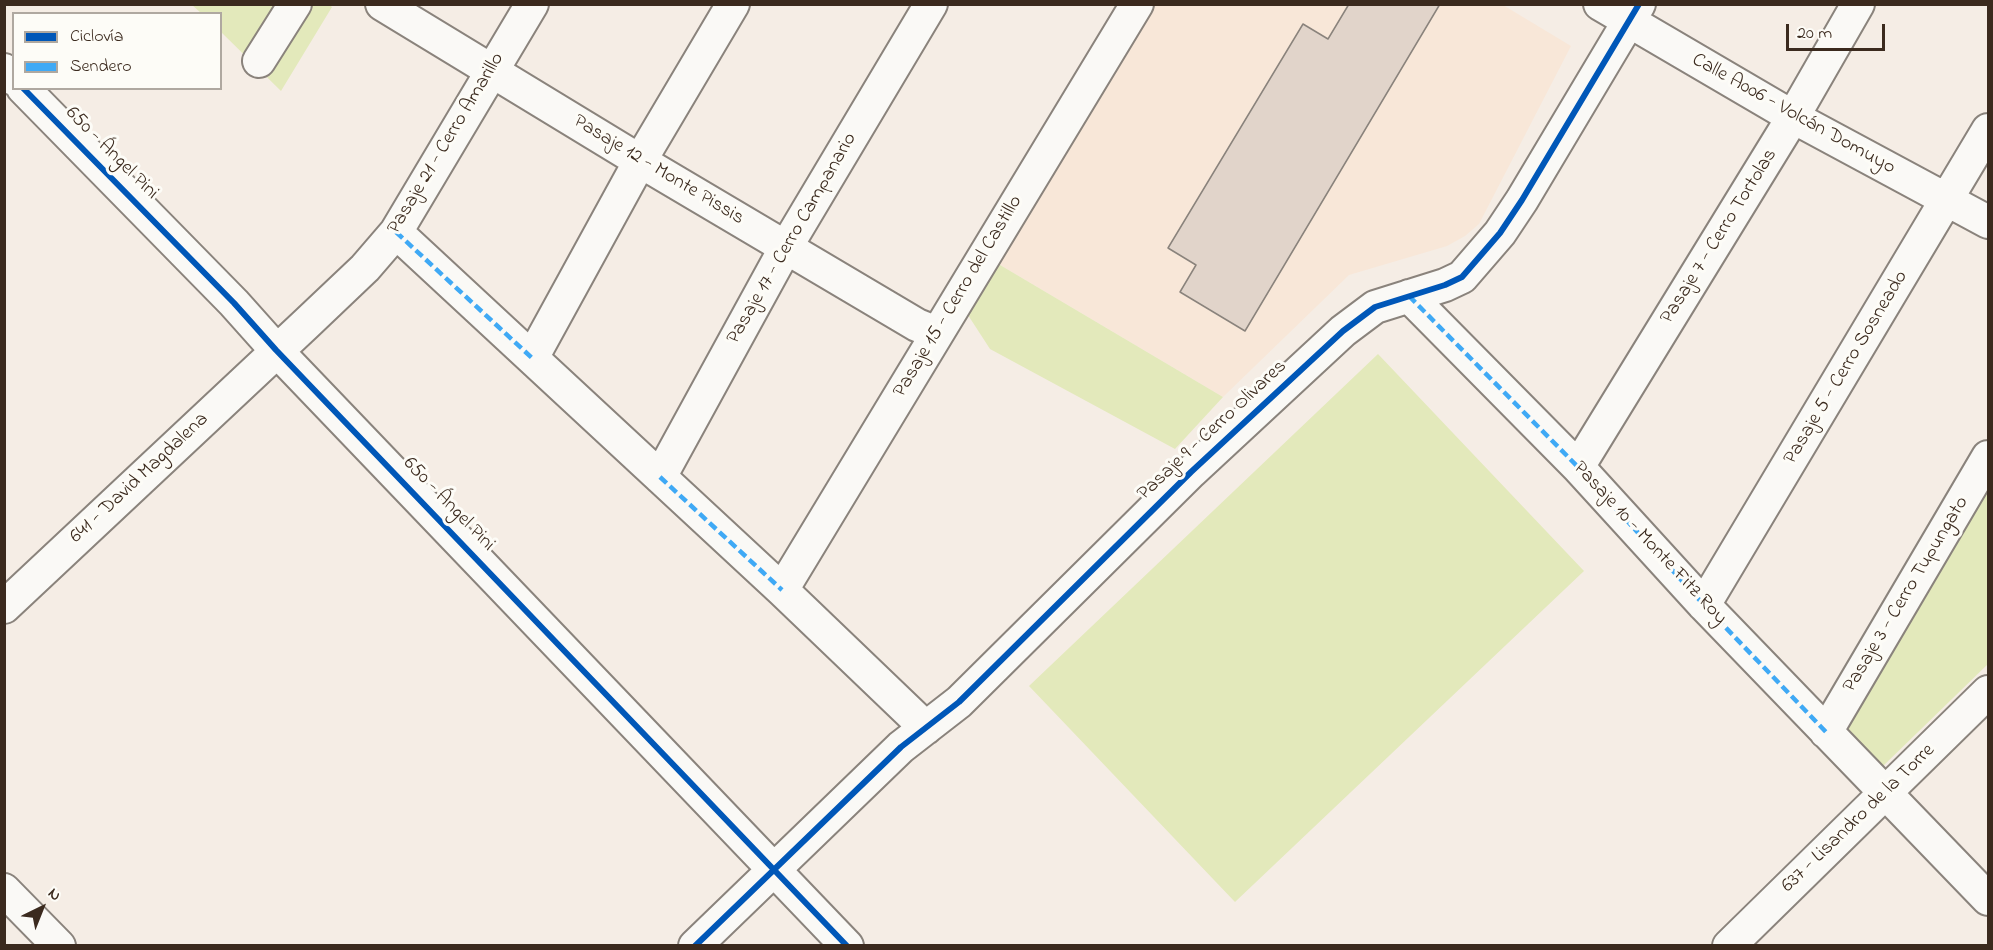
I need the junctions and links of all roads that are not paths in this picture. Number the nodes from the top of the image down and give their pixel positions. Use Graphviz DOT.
graph roads {
  1 [pos="295,4"];
  2 [pos="382,4"];
  3 [pos="532,4"];
  4 [pos="733,4"];
  5 [pos="931,4"];
  6 [pos="1137,4"];
  7 [pos="1600,4"];
  8 [pos="1858,4"];
  9 [pos="1634,13"];
  10 [pos="259,61"];
  11 [pos="492,70"];
  12 [pos="25,90"];
  13 [pos="1793,117"];
  14 [pos="1989,130"];
  15 [pos="640,161"];
  16 [pos="1948,199"];
  17 [pos="1989,222"];
  18 [pos="396,232"];
  19 [pos="786,247"];
  20 [pos="1409,296"];
  21 [pos="937,333"];
  22 [pos="276,351"];
  23 [pos="532,358"];
  24 [pos="1989,458"];
  25 [pos="1578,467"];
  26 [pos="660,477"];
  27 [pos="782,590"];
  28 [pos="1704,605"];
  29 [pos="4,607"];
  30 [pos="1989,692"];
  31 [pos="926,728"];
  32 [pos="1826,732"];
  33 [pos="1887,794"];
  34 [pos="775,870"];
  35 [pos="4,890"];
  36 [pos="1989,899"];
  37 [pos="59,945"];
  38 [pos="695,945"];
  39 [pos="847,945"];
  40 [pos="1729,945"];
  1 -- 10 [label="street"];
  2 -- 11 [label="street, Pasaje 12 - Monte Pissis"];
  3 -- 11 [label="street, Pasaje 21 - Cerro Amarillo"];
  4 -- 15 [label="street"];
  5 -- 19 [label="street, Pasaje 17 - Cerro Campanario"];
  6 -- 21 [label="street, Pasaje 15 - Cerro del Castillo"];
  7 -- 9 [label="street, Calle A006 - Volcán Domuyo"];
  8 -- 13 [label="street, Pasaje 7 - Cerro Tortolas"];
  9 -- 13 [label="street, Calle A006 - Volcán Domuyo"];
  9 -- 20 [label="street, Pasaje 9 - Cerro Olivares"];
  11 -- 15 [label="street, Pasaje 12 - Monte Pissis"];
  11 -- 18 [label="street, Pasaje 21 - Cerro Amarillo"];
  12 -- 22 [label="street, 650 - Ángel Pini"];
  13 -- 16 [label="street, Calle A006 - Volcán Domuyo"];
  13 -- 25 [label="street, Pasaje 7 - Cerro Tortolas"];
  14 -- 16 [label="street, Pasaje 5 - Cerro Sosneado"];
  15 -- 19 [label="street, Pasaje 12 - Monte Pissis"];
  15 -- 23 [label="street"];
  16 -- 17 [label="street, Calle A006 - Volcán Domuyo"];
  16 -- 28 [label="street, Pasaje 5 - Cerro Sosneado"];
  18 -- 22 [label="street, Pasaje 21 - Cerro Amarillo"];
  18 -- 23 [label="street"];
  19 -- 21 [label="street, Pasaje 12 - Monte Pissis"];
  19 -- 26 [label="street, Pasaje 17 - Cerro Campanario"];
  20 -- 25 [label="street, Pasaje 10 - Monte Fitz Roy"];
  20 -- 31 [label="street, Pasaje 9 - Cerro Olivares"];
  21 -- 27 [label="street, Pasaje 15 - Cerro del Castillo"];
  22 -- 29 [label="street, 641 - David Magdalena"];
  22 -- 34 [label="street, 650 - Ángel Pini"];
  23 -- 26 [label="street"];
  24 -- 32 [label="street, Pasaje 3 - Cerro Tupungato"];
  25 -- 28 [label="street, Pasaje 10 - Monte Fitz Roy"];
  26 -- 27 [label="street"];
  27 -- 31 [label="street"];
  28 -- 32 [label="street, Pasaje 10 - Monte Fitz Roy"];
  30 -- 33 [label="street, 637 - Lisandro de la Torre"];
  31 -- 34 [label="street, Pasaje 9 - Cerro Olivares"];
  32 -- 33 [label="street, Pasaje 10 - Monte Fitz Roy"];
  33 -- 36 [label="street, Pasaje 10 - Monte Fitz Roy"];
  33 -- 40 [label="street, 637 - Lisandro de la Torre"];
  34 -- 38 [label="street, Pasaje 9 - Cerro Olivares"];
  34 -- 39 [label="street, 650 - Ángel Pini"];
  35 -- 37 [label="street"];
}
